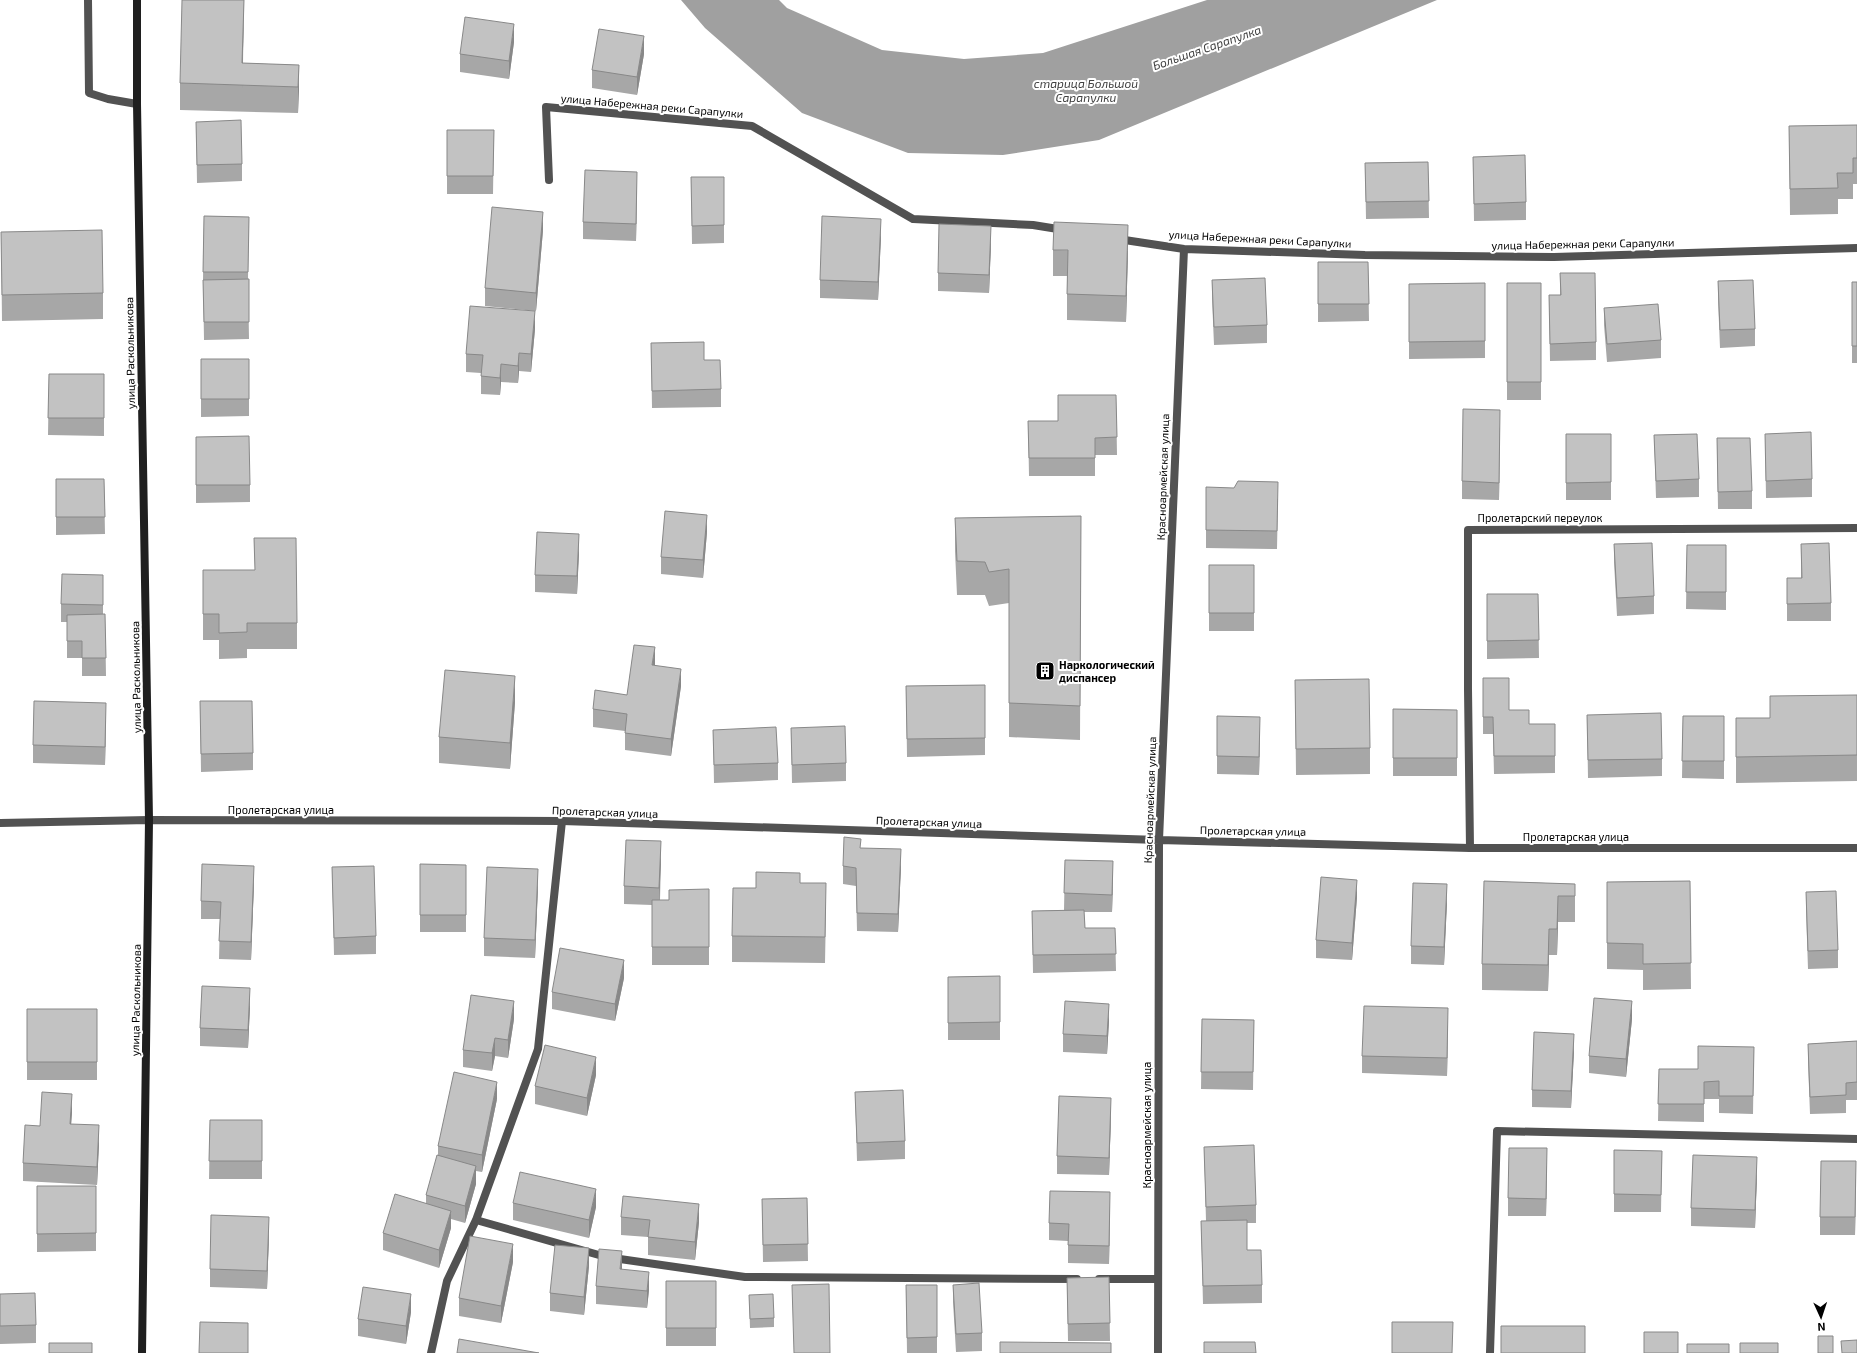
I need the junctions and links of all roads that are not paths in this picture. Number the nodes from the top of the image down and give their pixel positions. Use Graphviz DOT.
graph roads {
  1 [pos="88,0"];
  2 [pos="137,0"];
  3 [pos="137,104"];
  4 [pos="549,180"];
  5 [pos="1070,231"];
  6 [pos="1108,237"];
  7 [pos="1857,248"];
  8 [pos="1184,249"];
  9 [pos="1857,528"];
  10 [pos="149,820"];
  11 [pos="562,821"];
  12 [pos="0,823"];
  13 [pos="1159,840"];
  14 [pos="1470,848"];
  15 [pos="1857,848"];
  16 [pos="1857,1139"];
  17 [pos="476,1220"];
  18 [pos="1158,1279"];
  19 [pos="142,1353"];
  20 [pos="431,1353"];
  21 [pos="1158,1353"];
  22 [pos="1490,1353"];
  1 -- 3 [label="street"];
  2 -- 3 [label="main road, улица Раскольникова"];
  3 -- 10 [label="main road, улица Раскольникова"];
  4 -- 5 [label="street, улица Набережная реки Сарапулки"];
  6 -- 8 [label="street, улица Набережная реки Сарапулки"];
  7 -- 8 [label="street, улица Набережная реки Сарапулки"];
  8 -- 13 [label="street, Красноармейская улица"];
  9 -- 14 [label="street, Пролетарский переулок"];
  10 -- 11 [label="street, Пролетарская улица"];
  10 -- 12 [label="street, Пролетарская улица"];
  10 -- 19 [label="main road, улица Раскольникова"];
  11 -- 13 [label="street, Пролетарская улица"];
  11 -- 17 [label="street"];
  13 -- 14 [label="street, Пролетарская улица"];
  13 -- 18 [label="street, Красноармейская улица"];
  14 -- 15 [label="street, Пролетарская улица"];
  16 -- 22 [label="street"];
  17 -- 18 [label="street"];
  17 -- 20 [label="street"];
  18 -- 21 [label="street, Красноармейская улица"];
}
